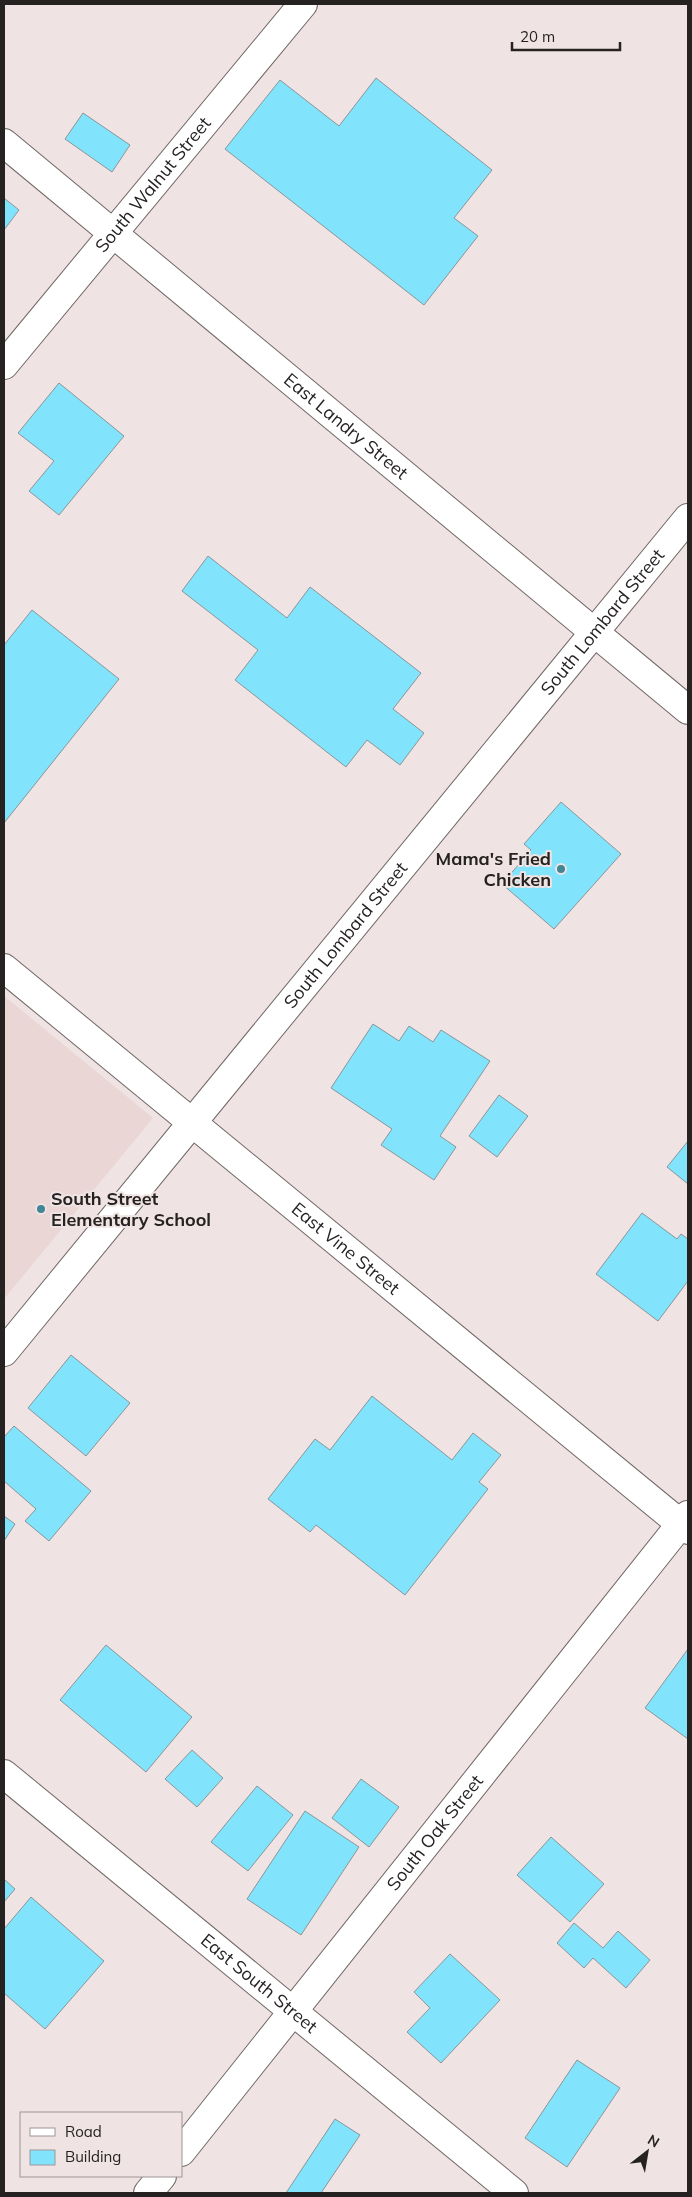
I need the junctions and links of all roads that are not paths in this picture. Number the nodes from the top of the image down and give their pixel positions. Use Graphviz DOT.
graph roads {
  1 [pos="303,4"];
  2 [pos="4,143"];
  3 [pos="113,233"];
  4 [pos="4,365"];
  5 [pos="688,518"];
  6 [pos="594,633"];
  7 [pos="688,710"];
  8 [pos="4,968"];
  9 [pos="191,1123"];
  10 [pos="4,1352"];
  11 [pos="686,1523"];
  12 [pos="4,1774"];
  13 [pos="293,2010"];
  14 [pos="182,2151"];
  15 [pos="161,2177"];
  16 [pos="148,2193"];
  17 [pos="514,2193"];
  1 -- 3 [label="main road, South Walnut Street"];
  2 -- 3 [label="main road, East Landry Street"];
  3 -- 4 [label="main road, South Walnut Street"];
  3 -- 6 [label="main road, East Landry Street"];
  5 -- 6 [label="main road, South Lombard Street"];
  6 -- 7 [label="main road, East Landry Street"];
  6 -- 9 [label="main road, South Lombard Street"];
  8 -- 9 [label="main road, East Vine Street"];
  9 -- 10 [label="main road, South Lombard Street"];
  9 -- 11 [label="main road, East Vine Street"];
  11 -- 13 [label="main road, South Oak Street"];
  12 -- 13 [label="main road, East South Street"];
  13 -- 14 [label="main road, South Oak Street"];
  13 -- 17 [label="main road, East South Street"];
  15 -- 16 [label="main road"];
}
